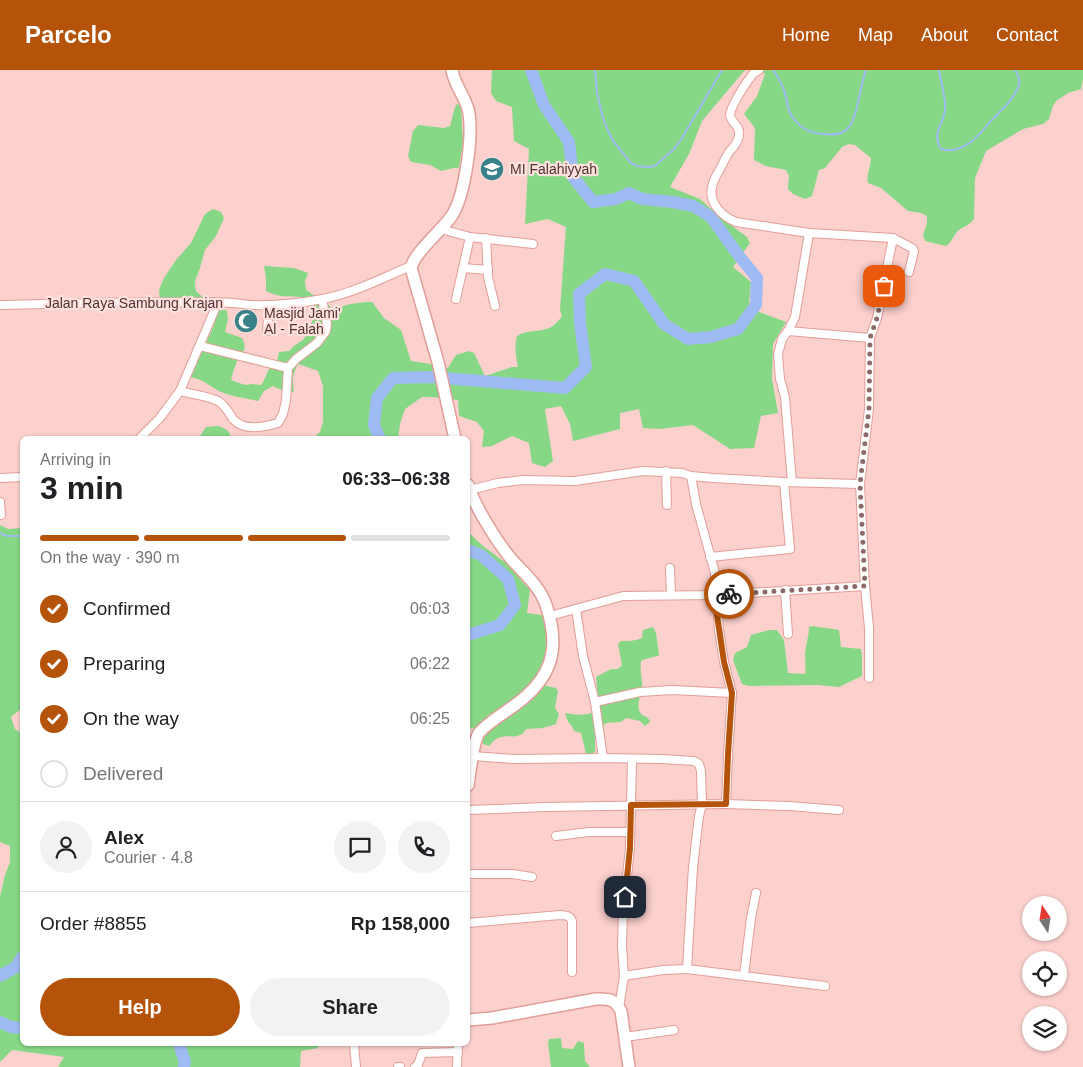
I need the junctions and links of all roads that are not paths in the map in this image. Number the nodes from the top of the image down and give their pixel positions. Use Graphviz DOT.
graph roads {
  1 [pos="452,70"];
  2 [pos="759,70"];
  3 [pos="441,229"];
  4 [pos="809,233"];
  5 [pos="470,237"];
  6 [pos="486,238"];
  7 [pos="893,238"];
  8 [pos="533,244"];
  9 [pos="411,266"];
  10 [pos="463,268"];
  11 [pos="488,270"];
  12 [pos="909,272"];
  13 [pos="456,298"];
  14 [pos="322,299"];
  15 [pos="218,302"];
  16 [pos="0,305"];
  17 [pos="269,305"];
  18 [pos="495,306"];
  19 [pos="267,331"];
  20 [pos="788,331"];
  21 [pos="870,338"];
  22 [pos="200,346"];
  23 [pos="288,368"];
  24 [pos="180,391"];
  25 [pos="142,436"];
  26 [pos="454,436"];
  27 [pos="666,471"];
  28 [pos="691,476"];
  29 [pos="20,477"];
  30 [pos="0,478"];
  31 [pos="788,482"];
  32 [pos="860,484"];
  33 [pos="470,487"];
  34 [pos="470,491"];
  35 [pos="0,502"];
  36 [pos="667,505"];
  37 [pos="1,515"];
  38 [pos="710,557"];
  39 [pos="670,568"];
  40 [pos="865,586"];
  41 [pos="785,590"];
  42 [pos="716,594"];
  43 [pos="671,596"];
  44 [pos="576,609"];
  45 [pos="550,616"];
  46 [pos="788,634"];
  47 [pos="869,678"];
  48 [pos="732,693"];
  49 [pos="595,702"];
  50 [pos="473,734"];
  51 [pos="473,756"];
  52 [pos="603,758"];
  53 [pos="632,759"];
  54 [pos="470,773"];
  55 [pos="702,804"];
  56 [pos="726,804"];
  57 [pos="631,805"];
  58 [pos="470,810"];
  59 [pos="839,810"];
  60 [pos="630,832"];
  61 [pos="556,836"];
  62 [pos="470,874"];
  63 [pos="532,877"];
  64 [pos="756,894"];
  65 [pos="470,923"];
  66 [pos="687,968"];
  67 [pos="572,972"];
  68 [pos="744,975"];
  69 [pos="624,976"];
  70 [pos="825,986"];
  71 [pos="619,1008"];
  72 [pos="470,1020"];
  73 [pos="674,1030"];
  74 [pos="625,1037"];
  75 [pos="354,1046"];
  76 [pos="458,1048"];
  77 [pos="356,1067"];
  78 [pos="415,1067"];
  79 [pos="457,1067"];
  80 [pos="629,1067"];
  1 -- 3 [label="main road"];
  2 -- 4 [label="street"];
  3 -- 5 [label="street"];
  3 -- 9 [label="main road"];
  4 -- 7 [label="street"];
  4 -- 20 [label="street"];
  5 -- 6 [label="street"];
  5 -- 10 [label="street"];
  6 -- 8 [label="street"];
  6 -- 11 [label="street"];
  7 -- 12 [label="street"];
  7 -- 21 [label="street"];
  9 -- 14 [label="street, Jalan Raya Sambung Krajan"];
  9 -- 26 [label="main road"];
  10 -- 11 [label="street"];
  10 -- 13 [label="street"];
  11 -- 18 [label="street"];
  14 -- 17 [label="street, Jalan Raya Sambung Krajan"];
  14 -- 23 [label="street"];
  15 -- 16 [label="street, Jalan Raya Sambung Krajan"];
  15 -- 17 [label="street, Jalan Raya Sambung Krajan"];
  15 -- 22 [label="street"];
  17 -- 19 [label="street"];
  20 -- 21 [label="street"];
  20 -- 31 [label="street"];
  21 -- 32 [label="street"];
  22 -- 23 [label="street"];
  22 -- 24 [label="street"];
  23 -- 24 [label="street"];
  24 -- 25 [label="street"];
  27 -- 28 [label="street"];
  27 -- 33 [label="street"];
  27 -- 36 [label="street"];
  28 -- 31 [label="street"];
  28 -- 38 [label="street"];
  29 -- 30 [label="street"];
  31 -- 32 [label="street"];
  31 -- 38 [label="street"];
  32 -- 40 [label="street"];
  34 -- 45 [label="main road"];
  35 -- 37 [label="street"];
  38 -- 42 [label="street"];
  39 -- 43 [label="street"];
  40 -- 41 [label="street"];
  40 -- 47 [label="street"];
  41 -- 42 [label="street"];
  41 -- 46 [label="street"];
  42 -- 43 [label="street"];
  42 -- 48 [label="street"];
  43 -- 44 [label="street"];
  44 -- 45 [label="street"];
  44 -- 49 [label="street"];
  45 -- 50 [label="main road"];
  48 -- 49 [label="street"];
  48 -- 56 [label="street"];
  49 -- 52 [label="street"];
  50 -- 51 [label="main road"];
  51 -- 52 [label="street"];
  51 -- 54 [label="main road"];
  52 -- 53 [label="street"];
  53 -- 55 [label="street"];
  53 -- 57 [label="street"];
  55 -- 56 [label="street"];
  55 -- 57 [label="street"];
  55 -- 66 [label="street"];
  56 -- 59 [label="street"];
  57 -- 58 [label="street"];
  57 -- 60 [label="street"];
  60 -- 61 [label="street"];
  60 -- 69 [label="street"];
  62 -- 63 [label="street"];
  64 -- 68 [label="street"];
  65 -- 67 [label="street"];
  66 -- 68 [label="street"];
  66 -- 69 [label="street"];
  68 -- 70 [label="street"];
  69 -- 71 [label="street"];
  71 -- 72 [label="main road"];
  71 -- 74 [label="main road"];
  73 -- 74 [label="street"];
  74 -- 80 [label="main road"];
  75 -- 77 [label="street"];
  76 -- 78 [label="street"];
  76 -- 79 [label="street"];
}
